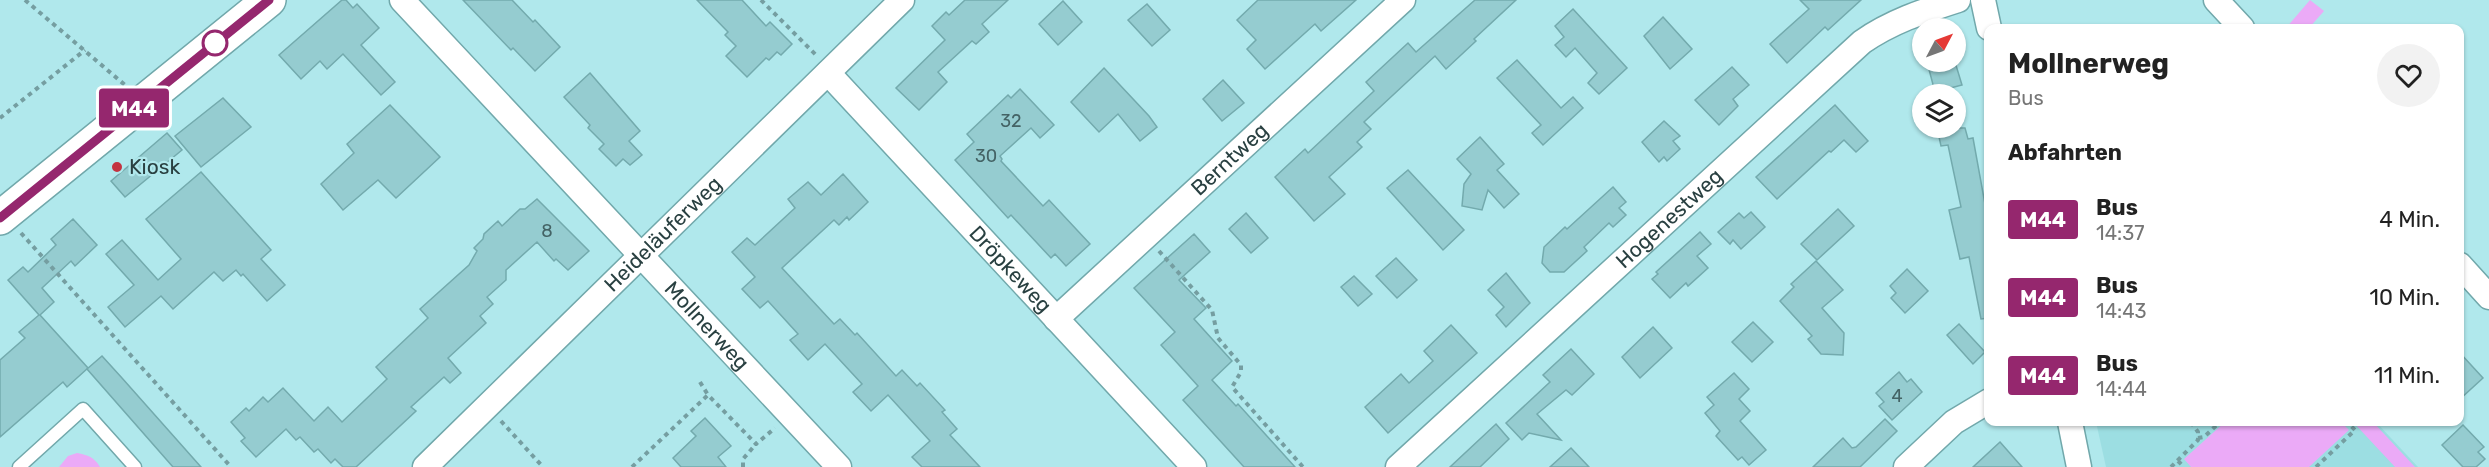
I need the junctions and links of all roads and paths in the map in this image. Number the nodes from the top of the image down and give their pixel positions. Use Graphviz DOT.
graph roads {
  1 [pos="25,0"];
  2 [pos="269,0"];
  3 [pos="402,0"];
  4 [pos="761,0"];
  5 [pos="902,0"];
  6 [pos="1403,0"];
  7 [pos="1958,0"];
  8 [pos="1983,0"];
  9 [pos="2216,0"];
  10 [pos="1988,24"];
  11 [pos="2238,24"];
  12 [pos="85,50"];
  13 [pos="823,65"];
  14 [pos="140,103"];
  15 [pos="0,118"];
  16 [pos="8,223"];
  17 [pos="1154,245"];
  18 [pos="642,256"];
  19 [pos="2464,269"];
  20 [pos="2489,297"];
  21 [pos="1056,319"];
  22 [pos="700,382"];
  23 [pos="708,395"];
  24 [pos="1984,404"];
  25 [pos="500,421"];
  26 [pos="779,424"];
  27 [pos="2071,426"];
  28 [pos="2194,426"];
  29 [pos="2215,426"];
  30 [pos="2351,426"];
  31 [pos="2198,438"];
  32 [pos="756,444"];
  33 [pos="2178,461"];
  34 [pos="19,467"];
  35 [pos="135,467"];
  36 [pos="231,467"];
  37 [pos="425,467"];
  38 [pos="543,467"];
  39 [pos="632,467"];
  40 [pos="743,467"];
  41 [pos="838,467"];
  42 [pos="1194,467"];
  43 [pos="1303,467"];
  44 [pos="1398,467"];
  45 [pos="1905,467"];
  46 [pos="2079,467"];
  47 [pos="2171,467"];
  48 [pos="2184,467"];
  49 [pos="2316,467"];
  1 -- 12 [label="path"];
  2 -- 14 [label="main road"];
  3 -- 18 [label="street, Mollnerweg"];
  4 -- 13 [label="path"];
  5 -- 13 [label="street, Heideläuferweg"];
  6 -- 21 [label="street, Berntweg"];
  7 -- 44 [label="street, Hogenestweg"];
  8 -- 10 [label="street"];
  9 -- 11 [label="street"];
  12 -- 14 [label="path"];
  12 -- 15 [label="path"];
  13 -- 18 [label="street, Heideläuferweg"];
  13 -- 21 [label="street, Dröpkeweg"];
  14 -- 16 [label="main road"];
  16 -- 36 [label="path"];
  17 -- 43 [label="path"];
  18 -- 37 [label="street, Heideläuferweg"];
  18 -- 41 [label="street, Mollnerweg"];
  19 -- 20 [label="street"];
  21 -- 42 [label="street, Dröpkeweg"];
  22 -- 23 [label="path"];
  23 -- 32 [label="path"];
  23 -- 39 [label="path"];
  24 -- 45 [label="street"];
  25 -- 38 [label="path"];
  26 -- 32 [label="path"];
  27 -- 46 [label="street"];
  28 -- 33 [label="path"];
  29 -- 31 [label="path"];
  30 -- 49 [label="path"];
  32 -- 40 [label="path"];
  33 -- 47 [label="path"];
  33 -- 48 [label="path"];
  34 -- 35 [label="lane"];
}
